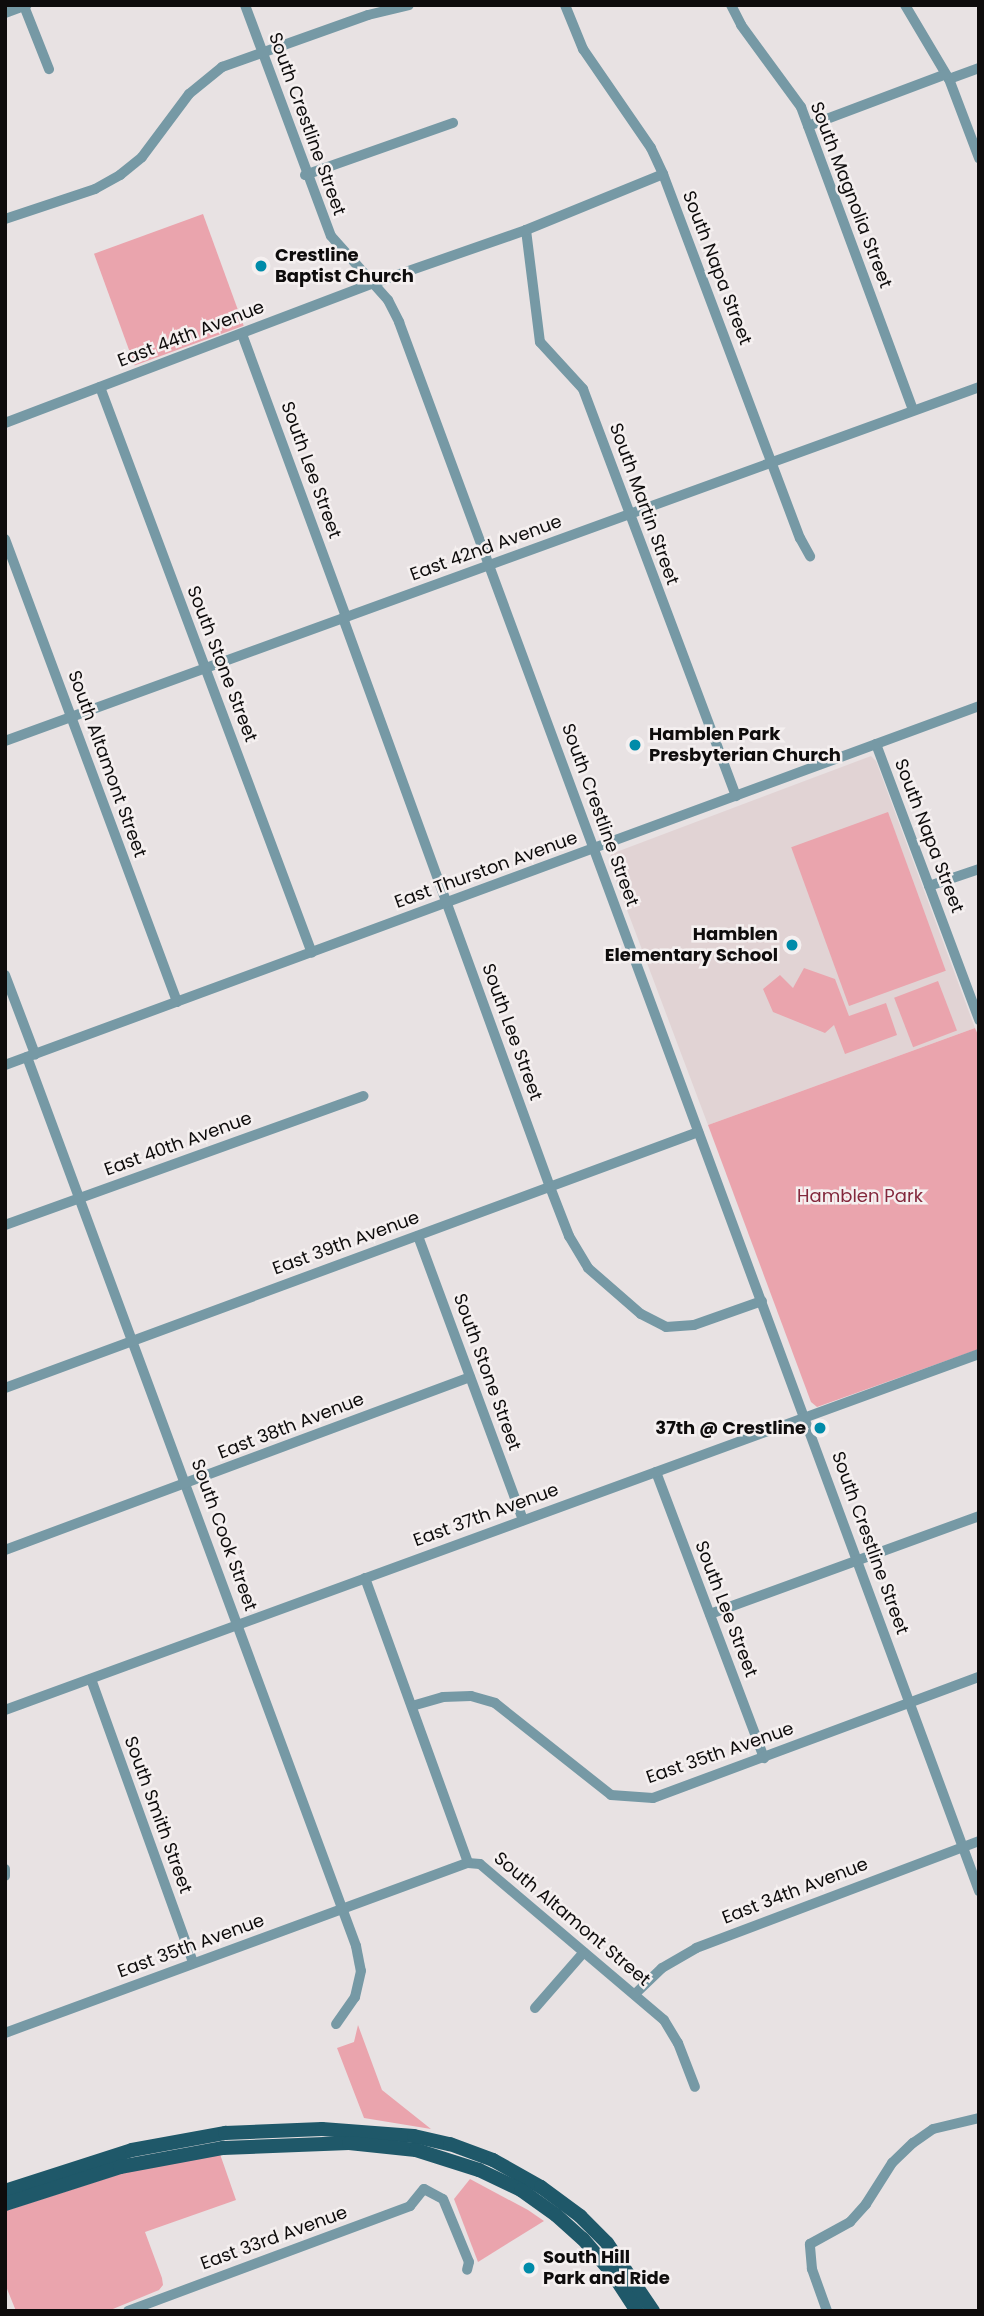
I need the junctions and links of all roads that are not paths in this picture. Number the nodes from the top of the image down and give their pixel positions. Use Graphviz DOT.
graph roads {
  1 [pos="245,5"];
  2 [pos="409,5"];
  3 [pos="565,5"];
  4 [pos="731,5"];
  5 [pos="905,5"];
  6 [pos="25,6"];
  7 [pos="5,13"];
  8 [pos="262,54"];
  9 [pos="979,68"];
  10 [pos="49,69"];
  11 [pos="948,76"];
  12 [pos="453,123"];
  13 [pos="808,126"];
  14 [pos="979,158"];
  15 [pos="663,174"];
  16 [pos="305,175"];
  17 [pos="5,219"];
  18 [pos="526,230"];
  19 [pos="374,283"];
  20 [pos="242,334"];
  21 [pos="100,387"];
  22 [pos="979,387"];
  23 [pos="913,410"];
  24 [pos="5,423"];
  25 [pos="771,463"];
  26 [pos="629,516"];
  27 [pos="5,539"];
  28 [pos="810,556"];
  29 [pos="488,566"];
  30 [pos="345,618"];
  31 [pos="205,668"];
  32 [pos="979,706"];
  33 [pos="71,717"];
  34 [pos="5,741"];
  35 [pos="876,744"];
  36 [pos="736,796"];
  37 [pos="594,848"];
  38 [pos="979,869"];
  39 [pos="929,886"];
  40 [pos="446,903"];
  41 [pos="312,953"];
  42 [pos="5,975"];
  43 [pos="177,1002"];
  44 [pos="979,1020"];
  45 [pos="31,1056"];
  46 [pos="5,1065"];
  47 [pos="363,1096"];
  48 [pos="698,1132"];
  49 [pos="550,1186"];
  50 [pos="80,1198"];
  51 [pos="5,1226"];
  52 [pos="418,1236"];
  53 [pos="762,1301"];
  54 [pos="131,1340"];
  55 [pos="979,1354"];
  56 [pos="470,1377"];
  57 [pos="5,1388"];
  58 [pos="805,1418"];
  59 [pos="656,1472"];
  60 [pos="186,1484"];
  61 [pos="979,1516"];
  62 [pos="523,1520"];
  63 [pos="5,1550"];
  64 [pos="858,1560"];
  65 [pos="365,1578"];
  66 [pos="710,1614"];
  67 [pos="239,1625"];
  68 [pos="979,1677"];
  69 [pos="91,1679"];
  70 [pos="910,1703"];
  71 [pos="412,1706"];
  72 [pos="5,1710"];
  73 [pos="764,1758"];
  74 [pos="979,1841"];
  75 [pos="962,1847"];
  76 [pos="468,1863"];
  77 [pos="979,1891"];
  78 [pos="344,1911"];
  79 [pos="584,1952"];
  80 [pos="193,1963"];
  81 [pos="635,1994"];
  82 [pos="535,2008"];
  83 [pos="336,2024"];
  84 [pos="5,2033"];
  85 [pos="695,2087"];
  86 [pos="979,2118"];
  87 [pos="5,2191"];
  88 [pos="5,2204"];
  89 [pos="467,2270"];
  90 [pos="163,2298"];
  91 [pos="128,2311"];
  92 [pos="167,2311"];
  93 [pos="637,2311"];
  94 [pos="653,2311"];
  95 [pos="827,2311"];
  1 -- 8 [label="street, South Crestline Street"];
  2 -- 8 [label="street"];
  3 -- 15 [label="street, South Napa Street"];
  4 -- 13 [label="street, South Magnolia Street"];
  5 -- 11 [label="street"];
  6 -- 7 [label="street"];
  6 -- 10 [label="street"];
  8 -- 16 [label="street, South Crestline Street"];
  8 -- 17 [label="street"];
  9 -- 11 [label="street"];
  11 -- 13 [label="street"];
  11 -- 14 [label="street"];
  12 -- 16 [label="street"];
  13 -- 23 [label="street, South Magnolia Street"];
  15 -- 18 [label="street, East 44th Avenue"];
  15 -- 25 [label="street, South Napa Street"];
  16 -- 19 [label="street, South Crestline Street"];
  18 -- 19 [label="street, East 44th Avenue"];
  18 -- 26 [label="street, South Martin Street"];
  19 -- 20 [label="street, East 44th Avenue"];
  19 -- 29 [label="street, South Crestline Street"];
  20 -- 21 [label="street, East 44th Avenue"];
  20 -- 30 [label="street, South Lee Street"];
  21 -- 24 [label="street, East 44th Avenue"];
  21 -- 31 [label="street, South Stone Street"];
  22 -- 23 [label="street, East 42nd Avenue"];
  23 -- 25 [label="street, East 42nd Avenue"];
  25 -- 26 [label="street, East 42nd Avenue"];
  25 -- 28 [label="street, South Napa Street"];
  26 -- 29 [label="street, East 42nd Avenue"];
  26 -- 36 [label="street, South Martin Street"];
  27 -- 33 [label="street, South Altamont Street"];
  29 -- 30 [label="street, East 42nd Avenue"];
  29 -- 37 [label="street, South Crestline Street"];
  30 -- 31 [label="street, East 42nd Avenue"];
  30 -- 40 [label="street, South Lee Street"];
  31 -- 33 [label="street, East 42nd Avenue"];
  31 -- 41 [label="street, South Stone Street"];
  32 -- 35 [label="street, East Thurston Avenue"];
  33 -- 34 [label="street, East 42nd Avenue"];
  33 -- 43 [label="street, South Altamont Street"];
  35 -- 36 [label="street, East Thurston Avenue"];
  35 -- 39 [label="street, South Napa Street"];
  36 -- 37 [label="street, East Thurston Avenue"];
  37 -- 40 [label="street, East Thurston Avenue"];
  37 -- 48 [label="street, South Crestline Street"];
  38 -- 39 [label="street"];
  39 -- 44 [label="street, South Napa Street"];
  40 -- 41 [label="street, East Thurston Avenue"];
  40 -- 49 [label="street, South Lee Street"];
  41 -- 43 [label="street, East Thurston Avenue"];
  42 -- 45 [label="street, South Cook Street"];
  43 -- 45 [label="street, East Thurston Avenue"];
  45 -- 46 [label="street, East Thurston Avenue"];
  45 -- 50 [label="street, South Cook Street"];
  47 -- 50 [label="street, East 40th Avenue"];
  48 -- 49 [label="street, East 39th Avenue"];
  48 -- 53 [label="street, South Crestline Street"];
  49 -- 52 [label="street, East 39th Avenue"];
  49 -- 53 [label="street, South Lee Street"];
  50 -- 51 [label="street, East 40th Avenue"];
  50 -- 54 [label="street, South Cook Street"];
  52 -- 54 [label="street, East 39th Avenue"];
  52 -- 56 [label="street, South Stone Street"];
  53 -- 58 [label="street, South Crestline Street"];
  54 -- 57 [label="street, East 39th Avenue"];
  54 -- 60 [label="street, South Cook Street"];
  55 -- 58 [label="street, East 37th Avenue"];
  56 -- 60 [label="street, East 38th Avenue"];
  56 -- 62 [label="street, South Stone Street"];
  58 -- 59 [label="street, East 37th Avenue"];
  58 -- 64 [label="street, South Crestline Street"];
  59 -- 62 [label="street, East 37th Avenue"];
  59 -- 66 [label="street, South Lee Street"];
  60 -- 63 [label="street, East 38th Avenue"];
  60 -- 67 [label="street, South Cook Street"];
  61 -- 64 [label="street"];
  62 -- 65 [label="street, East 37th Avenue"];
  64 -- 66 [label="street"];
  64 -- 70 [label="street, South Crestline Street"];
  65 -- 67 [label="street, East 37th Avenue"];
  65 -- 71 [label="street, South Altamont Street"];
  66 -- 73 [label="street, South Lee Street"];
  67 -- 69 [label="street, East 37th Avenue"];
  67 -- 78 [label="street, South Cook Street"];
  68 -- 70 [label="street, East 35th Avenue"];
  69 -- 72 [label="street, East 37th Avenue"];
  69 -- 80 [label="street, South Smith Street"];
  70 -- 73 [label="street, East 35th Avenue"];
  70 -- 75 [label="street, South Crestline Street"];
  71 -- 73 [label="street, East 35th Avenue"];
  71 -- 76 [label="street, South Altamont Street"];
  74 -- 75 [label="street, East 34th Avenue"];
  75 -- 77 [label="street, South Crestline Street"];
  75 -- 81 [label="street, East 34th Avenue"];
  76 -- 78 [label="street, East 35th Avenue"];
  76 -- 79 [label="street, South Altamont Street"];
  78 -- 80 [label="street, East 35th Avenue"];
  78 -- 83 [label="street, South Cook Street"];
  79 -- 81 [label="street, South Altamont Street"];
  79 -- 82 [label="street"];
  80 -- 84 [label="street, East 35th Avenue"];
  81 -- 85 [label="street, South Altamont Street"];
  86 -- 95 [label="street"];
  87 -- 94 [label="main road"];
  88 -- 93 [label="main road"];
  89 -- 90 [label="street, East 33rd Avenue"];
  90 -- 91 [label="street, East 33rd Avenue"];
  90 -- 92 [label="street"];
}
